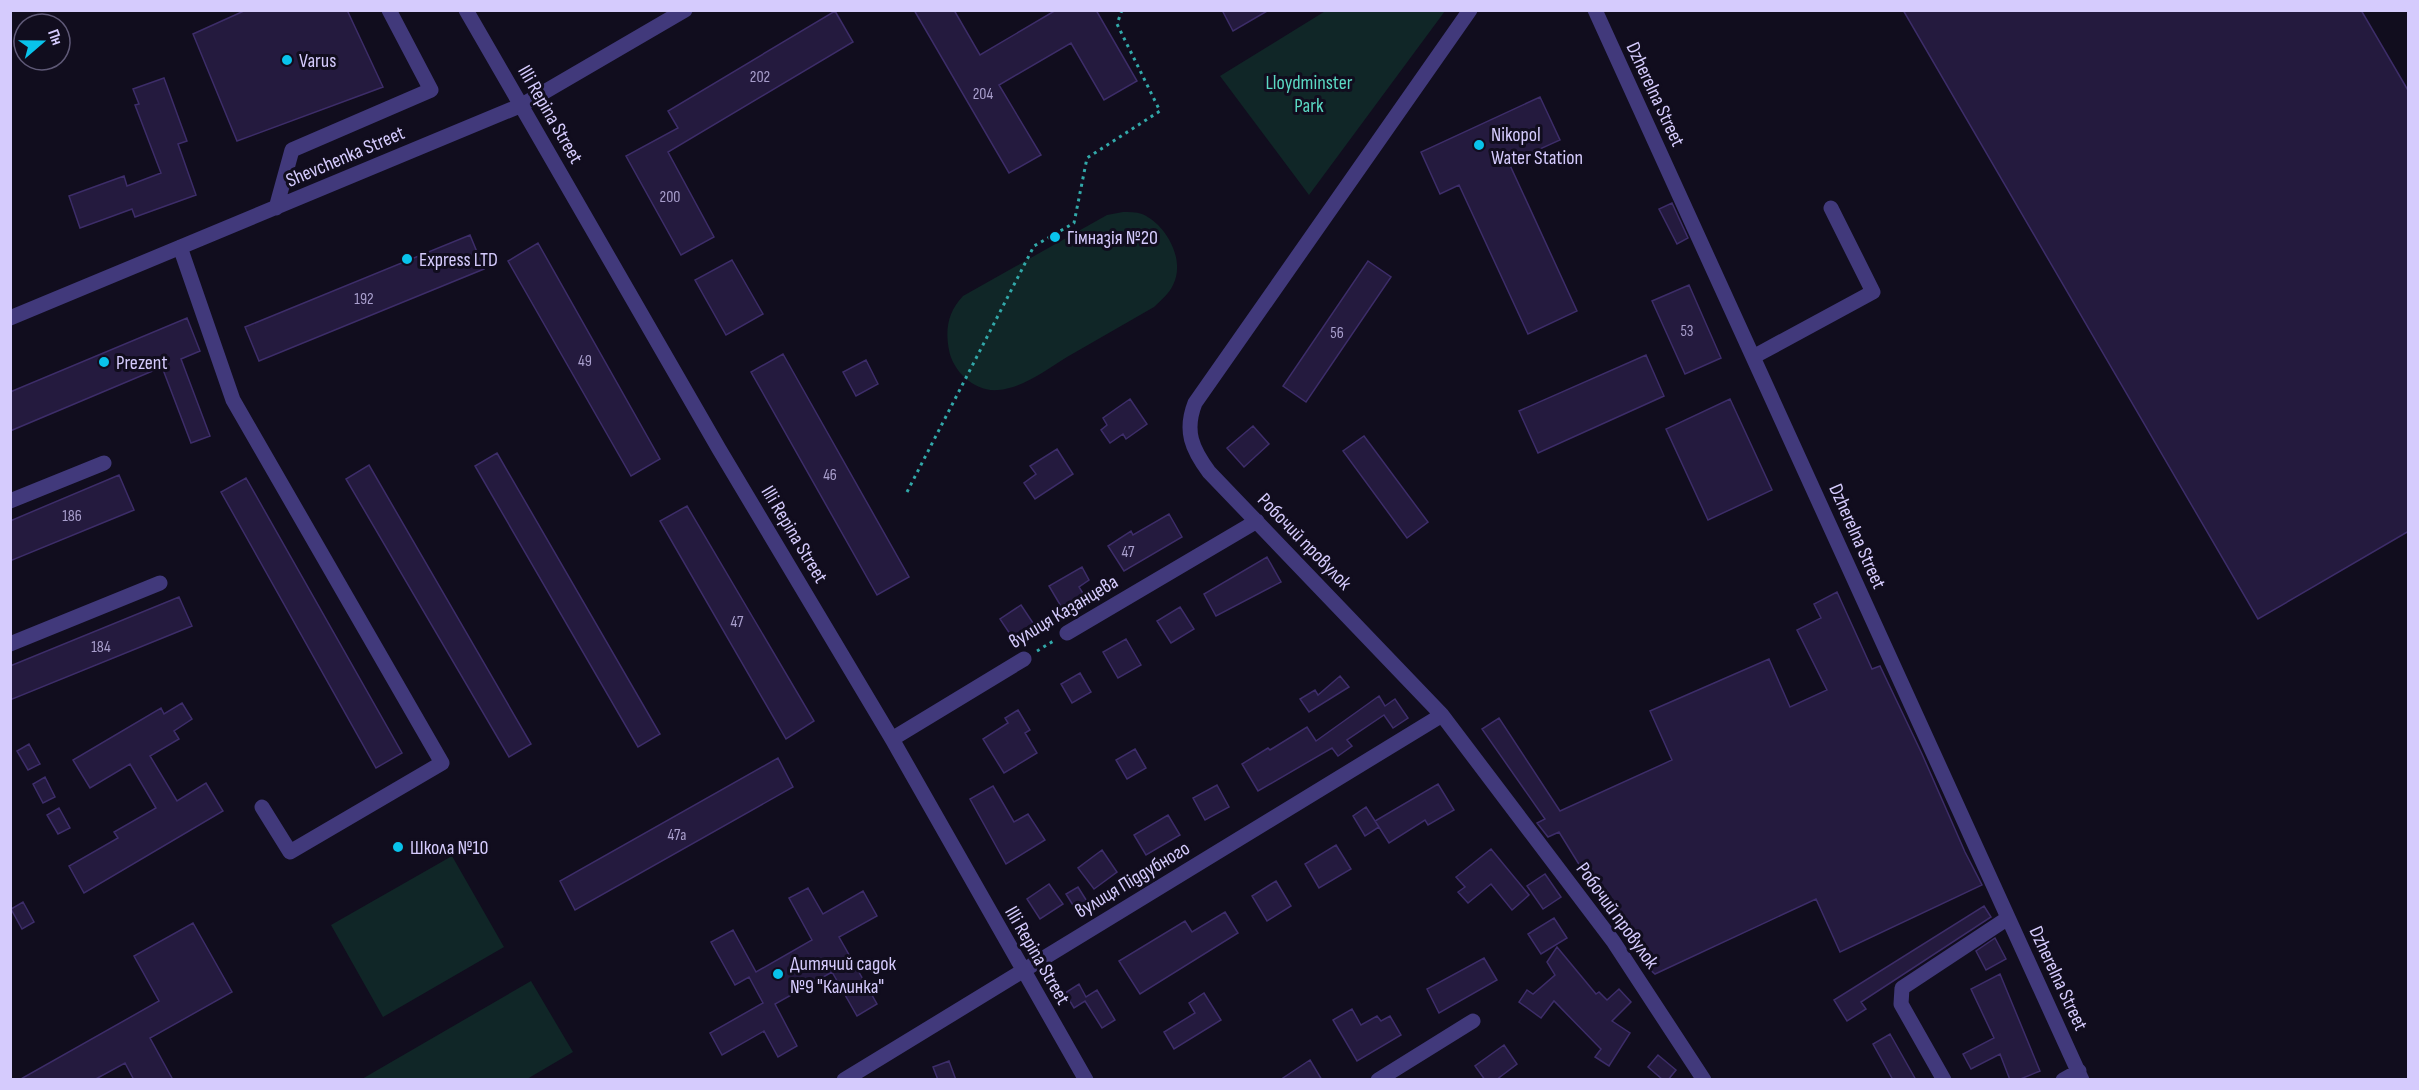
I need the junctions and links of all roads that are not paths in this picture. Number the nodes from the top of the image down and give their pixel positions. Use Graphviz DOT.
graph roads {
  1 [pos="390,10"];
  2 [pos="466,10"];
  3 [pos="685,10"];
  4 [pos="1595,10"];
  5 [pos="1465,13"];
  6 [pos="522,105"];
  7 [pos="276,207"];
  8 [pos="1831,208"];
  9 [pos="180,248"];
  10 [pos="10,318"];
  11 [pos="1753,357"];
  12 [pos="104,463"];
  13 [pos="10,501"];
  14 [pos="1257,521"];
  15 [pos="160,583"];
  16 [pos="1067,633"];
  17 [pos="10,644"];
  18 [pos="1024,659"];
  19 [pos="1442,715"];
  20 [pos="892,739"];
  21 [pos="262,807"];
  22 [pos="2008,918"];
  23 [pos="1022,970"];
  24 [pos="1473,1021"];
  25 [pos="2081,1075"];
  26 [pos="844,1080"];
  27 [pos="1086,1080"];
  28 [pos="1378,1080"];
  29 [pos="1704,1080"];
  30 [pos="1944,1080"];
  31 [pos="2063,1080"];
  1 -- 7 [label="street"];
  2 -- 6 [label="street, Illi Repina Street"];
  3 -- 6 [label="street, Shevchenka Street"];
  4 -- 11 [label="street, Dzherelna Street"];
  5 -- 14 [label="street, Робочий провулок"];
  6 -- 7 [label="street, Shevchenka Street"];
  6 -- 20 [label="street, Illi Repina Street"];
  7 -- 9 [label="street, Shevchenka Street"];
  8 -- 11 [label="street"];
  9 -- 10 [label="street, Shevchenka Street"];
  9 -- 21 [label="street"];
  11 -- 22 [label="street, Dzherelna Street"];
  12 -- 13 [label="street"];
  14 -- 16 [label="street, вулиця Казанцева"];
  14 -- 19 [label="street, Робочий провулок"];
  15 -- 17 [label="street"];
  18 -- 20 [label="street, вулиця Казанцева"];
  19 -- 23 [label="street, вулиця Піддубного"];
  19 -- 29 [label="street, Робочий провулок"];
  20 -- 23 [label="street, Illi Repina Street"];
  22 -- 25 [label="street, Dzherelna Street"];
  22 -- 30 [label="street"];
  23 -- 26 [label="street, вулиця Піддубного"];
  23 -- 27 [label="street, Illi Repina Street"];
  24 -- 28 [label="street"];
  25 -- 31 [label="street"];
}
